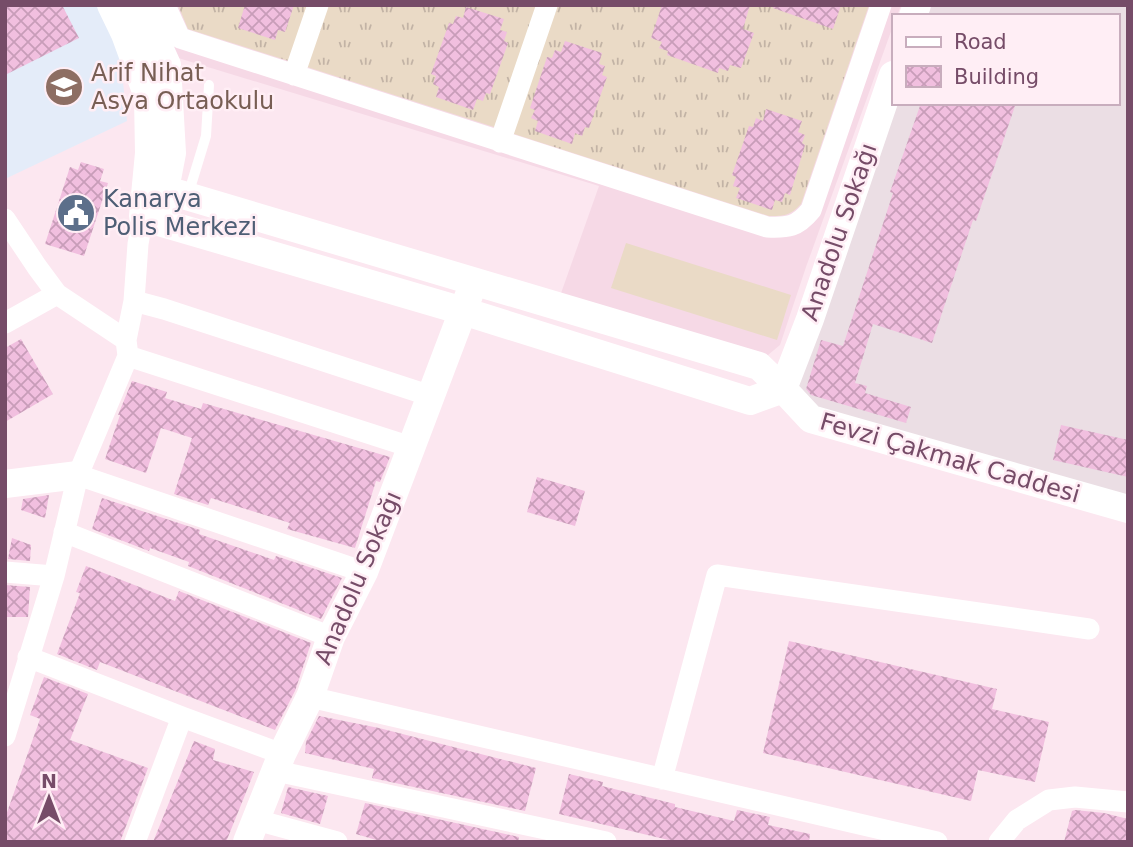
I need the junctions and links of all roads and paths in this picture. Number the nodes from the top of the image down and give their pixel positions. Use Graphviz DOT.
graph roads {
  1 [pos="111,5"];
  2 [pos="139,5"];
  3 [pos="165,5"];
  4 [pos="318,5"];
  5 [pos="547,5"];
  6 [pos="881,5"];
  7 [pos="294,75"];
  8 [pos="892,78"];
  9 [pos="209,85"];
  10 [pos="500,142"];
  11 [pos="166,189"];
  12 [pos="5,219"];
  13 [pos="151,219"];
  14 [pos="474,283"];
  15 [pos="57,294"];
  16 [pos="134,301"];
  17 [pos="463,311"];
  18 [pos="5,323"];
  19 [pos="127,348"];
  20 [pos="783,389"];
  21 [pos="431,396"];
  22 [pos="411,447"];
  23 [pos="78,475"];
  24 [pos="5,484"];
  25 [pos="1128,509"];
  26 [pos="64,531"];
  27 [pos="5,572"];
  28 [pos="364,572"];
  29 [pos="54,576"];
  30 [pos="1089,629"];
  31 [pos="331,637"];
  32 [pos="19,666"];
  33 [pos="310,697"];
  34 [pos="182,717"];
  35 [pos="5,736"];
  36 [pos="279,763"];
  37 [pos="662,779"];
  38 [pos="1128,802"];
  39 [pos="251,831"];
  40 [pos="135,842"];
  41 [pos="337,842"];
  42 [pos="606,842"];
  43 [pos="937,842"];
  44 [pos="999,842"];
  1 -- 11 [label="street"];
  2 -- 11 [label="street"];
  3 -- 7 [label="street"];
  4 -- 7 [label="street"];
  5 -- 10 [label="street"];
  6 -- 10 [label="street"];
  7 -- 10 [label="street"];
  8 -- 20 [label="street, Anadolu Sokağı"];
  9 -- 11 [label="lane"];
  11 -- 13 [label="street"];
  11 -- 14 [label="street"];
  12 -- 15 [label="street"];
  13 -- 16 [label="street"];
  13 -- 17 [label="street"];
  14 -- 17 [label="street, Anadolu Sokağı"];
  14 -- 20 [label="street"];
  15 -- 18 [label="street"];
  15 -- 19 [label="street"];
  16 -- 19 [label="street"];
  16 -- 21 [label="street"];
  17 -- 20 [label="street"];
  17 -- 21 [label="street, Anadolu Sokağı"];
  19 -- 22 [label="street"];
  19 -- 23 [label="street"];
  20 -- 25 [label="street, Fevzi Çakmak Caddesi"];
  21 -- 22 [label="street, Anadolu Sokağı"];
  22 -- 28 [label="street, Anadolu Sokağı"];
  23 -- 24 [label="street"];
  23 -- 26 [label="street"];
  23 -- 28 [label="street"];
  26 -- 29 [label="street"];
  26 -- 31 [label="street"];
  27 -- 29 [label="street"];
  28 -- 31 [label="street, Anadolu Sokağı"];
  29 -- 32 [label="street"];
  30 -- 37 [label="street"];
  31 -- 33 [label="street, Anadolu Sokağı"];
  32 -- 34 [label="street"];
  32 -- 35 [label="street"];
  33 -- 36 [label="street, Anadolu Sokağı"];
  33 -- 37 [label="street"];
  34 -- 36 [label="street"];
  34 -- 40 [label="street"];
  36 -- 39 [label="street, Anadolu Sokağı"];
  36 -- 42 [label="street"];
  37 -- 43 [label="street"];
  38 -- 44 [label="street"];
  39 -- 41 [label="street"];
}
